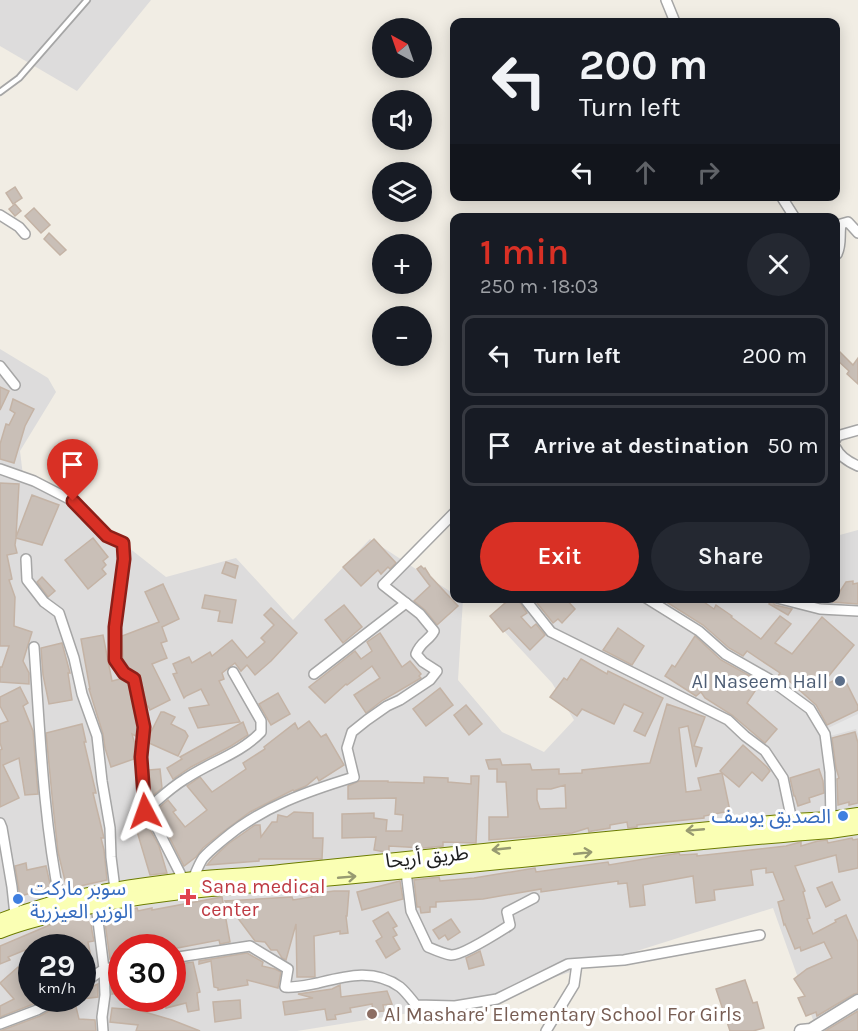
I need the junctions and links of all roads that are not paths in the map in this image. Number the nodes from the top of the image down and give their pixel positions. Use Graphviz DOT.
graph roads {
  1 [pos="87,0"];
  2 [pos="666,0"];
  3 [pos="673,18"];
  4 [pos="0,92"];
  5 [pos="0,215"];
  6 [pos="840,230"];
  7 [pos="858,233"];
  8 [pos="25,234"];
  9 [pos="0,366"];
  10 [pos="15,385"];
  11 [pos="858,430"];
  12 [pos="840,435"];
  13 [pos="840,454"];
  14 [pos="858,466"];
  15 [pos="0,469"];
  16 [pos="450,517"];
  17 [pos="26,559"];
  18 [pos="406,603"];
  19 [pos="528,603"];
  20 [pos="654,603"];
  21 [pos="797,603"];
  22 [pos="858,611"];
  23 [pos="34,647"];
  24 [pos="233,672"];
  25 [pos="314,674"];
  26 [pos="145,811"];
  27 [pos="858,815"];
  28 [pos="792,821"];
  29 [pos="0,823"];
  30 [pos="832,825"];
  31 [pos="858,827"];
  32 [pos="406,872"];
  33 [pos="188,880"];
  34 [pos="115,890"];
  35 [pos="534,898"];
  36 [pos="60,901"];
  37 [pos="96,905"];
  38 [pos="15,915"];
  39 [pos="0,921"];
  40 [pos="0,931"];
  41 [pos="760,935"];
  42 [pos="186,956"];
  43 [pos="577,964"];
  44 [pos="108,968"];
  45 [pos="104,969"];
  46 [pos="96,974"];
  47 [pos="858,1001"];
  48 [pos="32,1012"];
  49 [pos="0,1024"];
  50 [pos="103,1031"];
  51 [pos="546,1031"];
  52 [pos="801,1031"];
  1 -- 4 [label="lane"];
  2 -- 3 [label="street"];
  5 -- 8 [label="street"];
  6 -- 7 [label="street"];
  9 -- 10 [label="street"];
  11 -- 12 [label="street"];
  13 -- 14 [label="street"];
  15 -- 26 [label="street"];
  16 -- 18 [label="street"];
  17 -- 34 [label="street"];
  18 -- 25 [label="street"];
  18 -- 33 [label="street"];
  19 -- 28 [label="street"];
  20 -- 30 [label="street"];
  21 -- 22 [label="street"];
  23 -- 36 [label="street"];
  24 -- 26 [label="street"];
  26 -- 33 [label="street"];
  27 -- 30 [label="main road, طريق أريحا"];
  28 -- 30 [label="main road, طريق أريحا"];
  28 -- 33 [label="main road, طريق أريحا, one-way"];
  29 -- 38 [label="street"];
  30 -- 31 [label="main road, طريق أريحا"];
  32 -- 30 [label="main road, طريق أريحا, one-way"];
  32 -- 35 [label="street"];
  37 -- 32 [label="main road, طريق أريحا, one-way"];
  33 -- 34 [label="main road, طريق أريحا"];
  34 -- 36 [label="main road, طريق أريحا"];
  36 -- 38 [label="main road, طريق أريحا"];
  37 -- 40 [label="main road, طريق أريحا"];
  37 -- 45 [label="street"];
  38 -- 39 [label="main road, طريق أريحا"];
  41 -- 43 [label="street"];
  42 -- 43 [label="street"];
  43 -- 51 [label="street"];
  44 -- 45 [label="street"];
  45 -- 46 [label="street"];
  45 -- 50 [label="street"];
  47 -- 52 [label="street"];
  48 -- 49 [label="street"];
}
